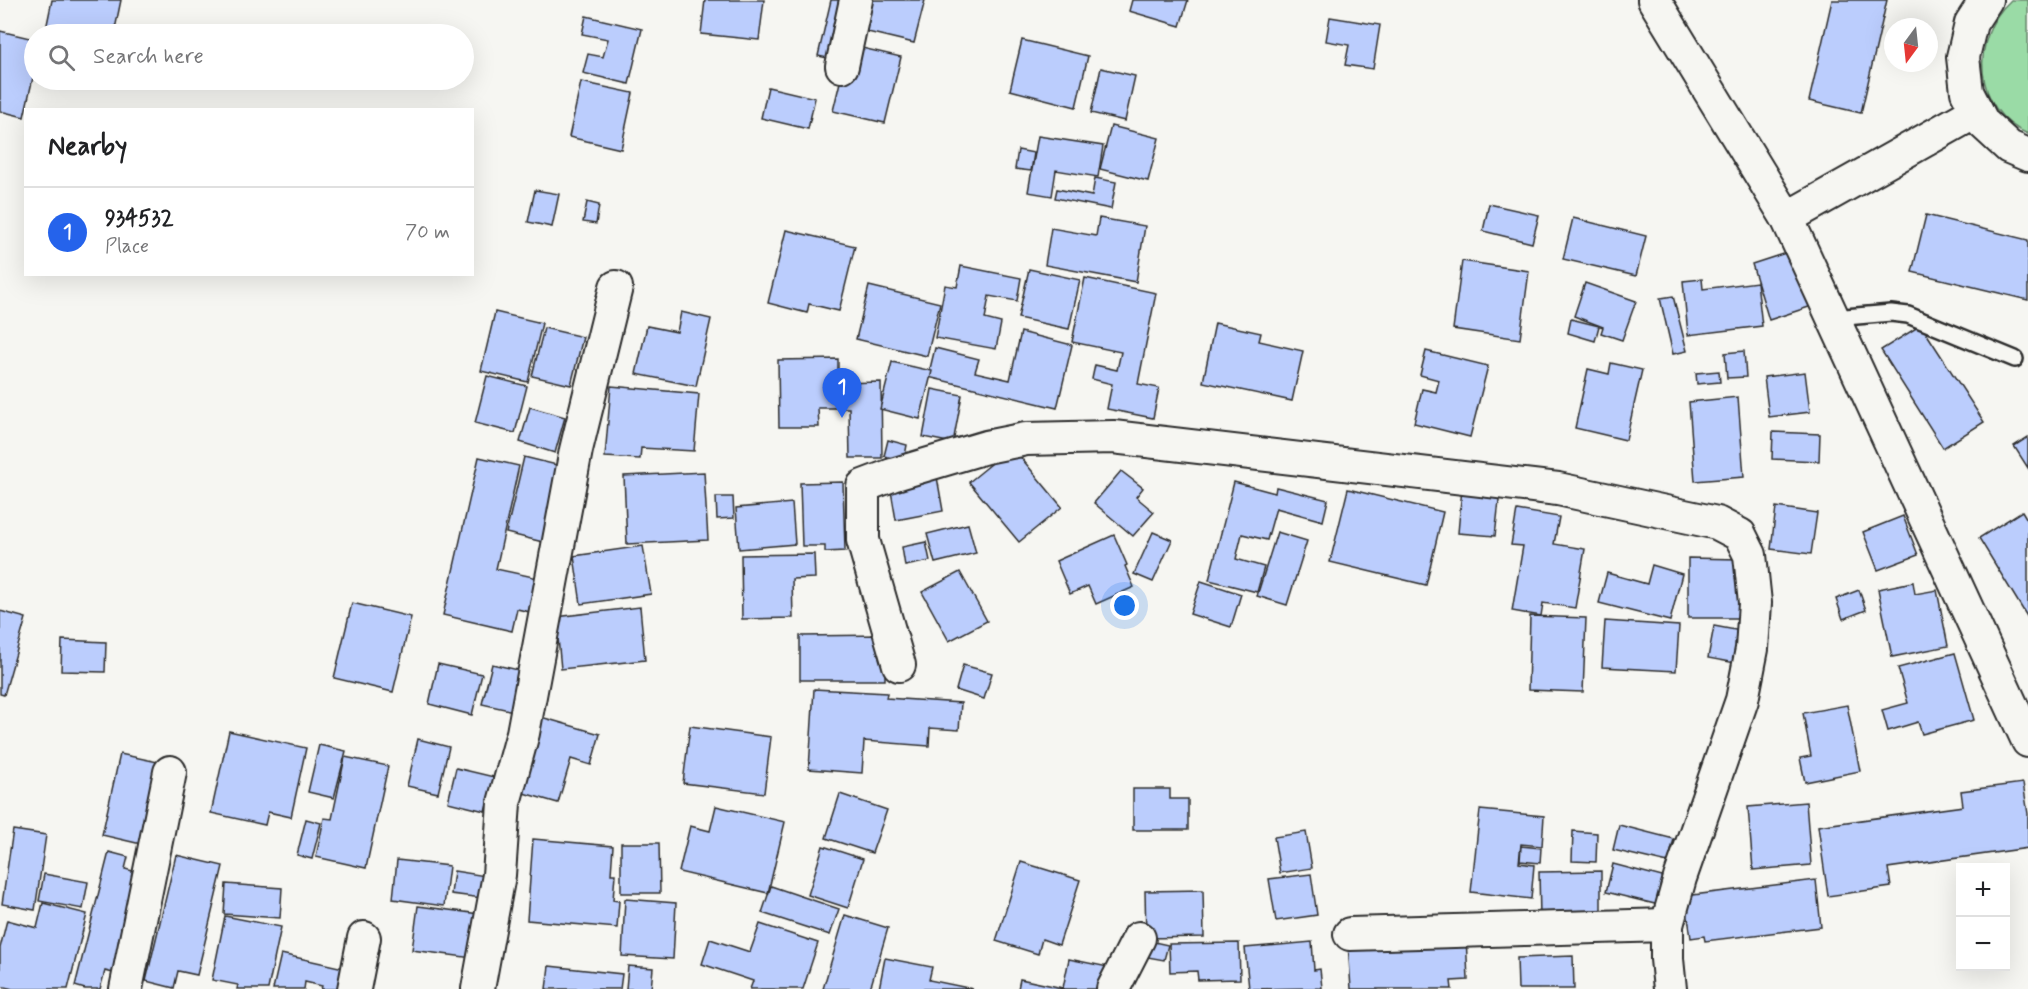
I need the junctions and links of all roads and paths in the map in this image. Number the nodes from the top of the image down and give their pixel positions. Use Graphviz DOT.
graph roads {
  1 [pos="856,0"];
  2 [pos="1654,0"];
  3 [pos="1986,0"];
  4 [pos="842,66"];
  5 [pos="1977,111"];
  6 [pos="2028,155"];
  7 [pos="1787,218"];
  8 [pos="616,287"];
  9 [pos="1834,318"];
  10 [pos="2015,359"];
  11 [pos="899,665"];
  12 [pos="2025,726"];
  13 [pos="170,772"];
  14 [pos="1667,925"];
  15 [pos="1350,934"];
  16 [pos="364,938"];
  17 [pos="1139,938"];
  18 [pos="126,989"];
  19 [pos="354,989"];
  20 [pos="478,989"];
  21 [pos="1113,989"];
  22 [pos="1670,989"];
  1 -- 4 [label="street"];
  2 -- 7 [label="street"];
  3 -- 5 [label="street"];
  5 -- 6 [label="street"];
  5 -- 7 [label="street"];
  7 -- 9 [label="street"];
  8 -- 20 [label="street"];
  9 -- 10 [label="lane"];
  9 -- 12 [label="street"];
  11 -- 14 [label="street"];
  13 -- 18 [label="street"];
  14 -- 15 [label="street"];
  14 -- 22 [label="street"];
  16 -- 19 [label="street"];
  17 -- 21 [label="street"];
}
